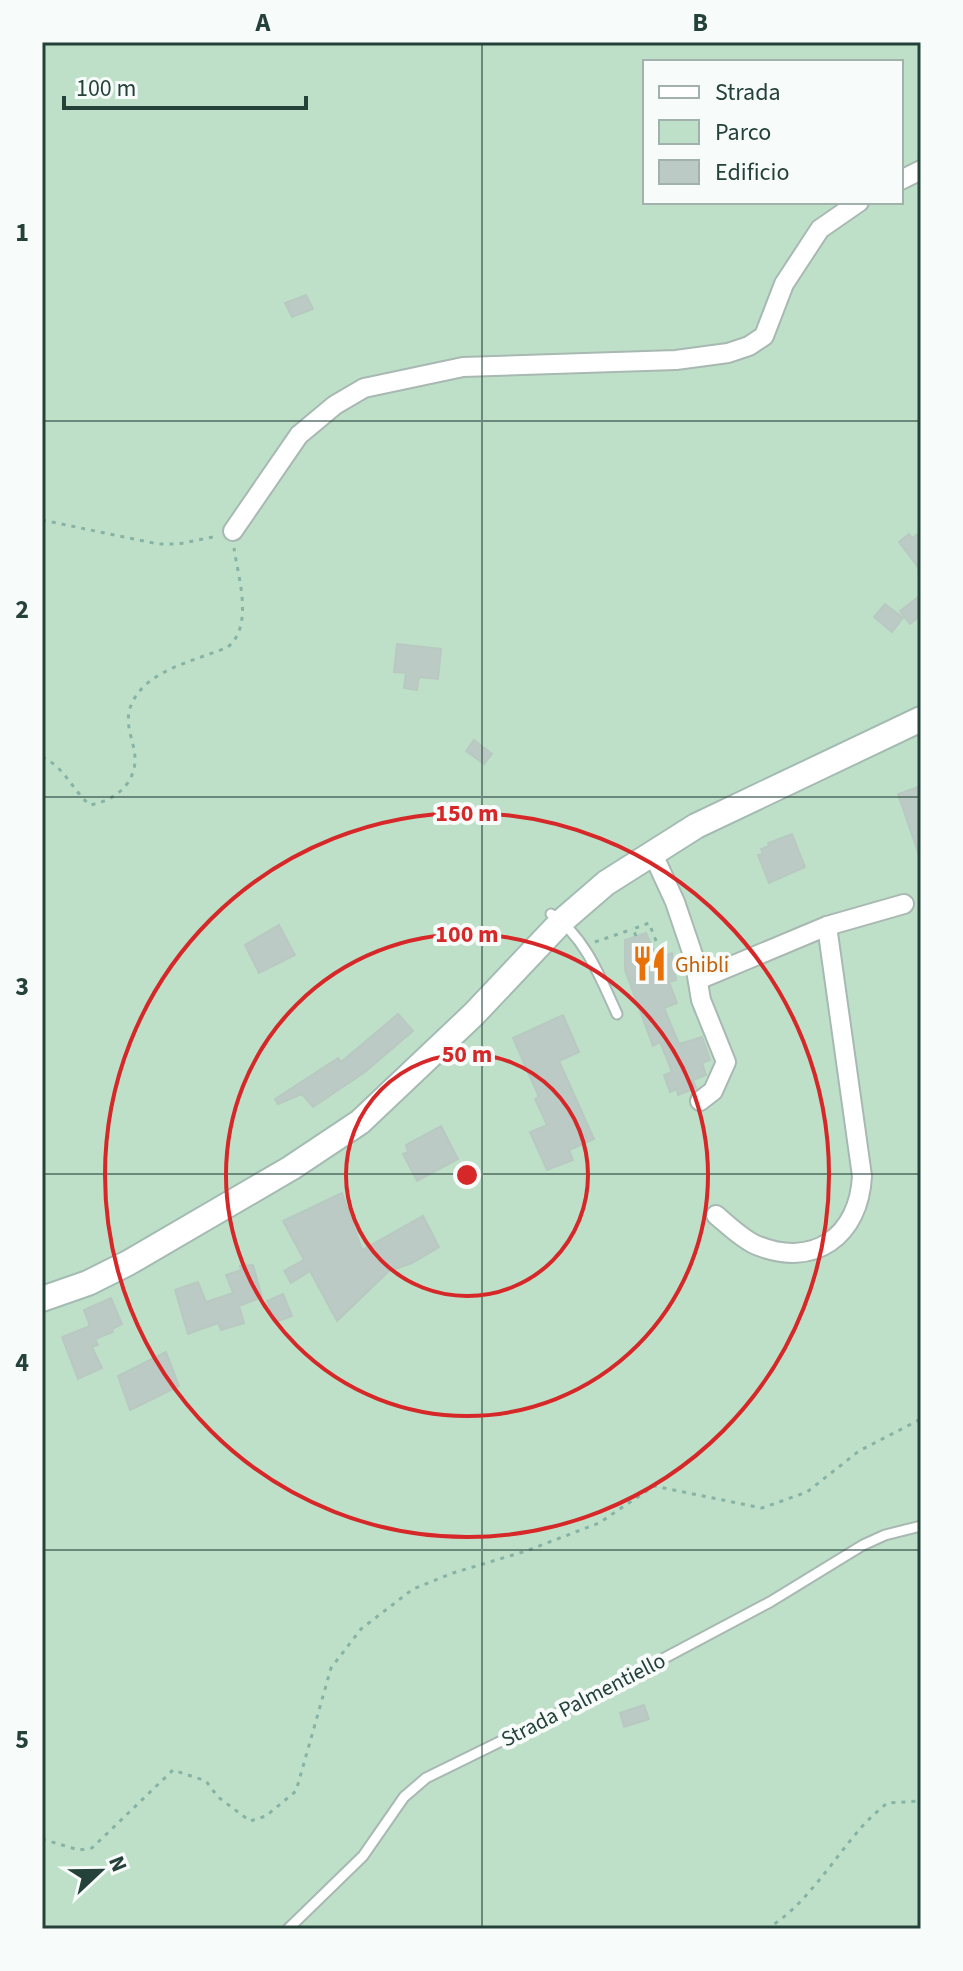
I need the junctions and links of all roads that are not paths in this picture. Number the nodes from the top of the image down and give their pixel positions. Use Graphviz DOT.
graph roads {
  1 [pos="921,170"];
  2 [pos="903,179"];
  3 [pos="856,204"];
  4 [pos="233,531"];
  5 [pos="921,719"];
  6 [pos="652,852"];
  7 [pos="904,904"];
  8 [pos="557,918"];
  9 [pos="827,926"];
  10 [pos="698,980"];
  11 [pos="617,1014"];
  12 [pos="700,1101"];
  13 [pos="716,1215"];
  14 [pos="42,1299"];
  15 [pos="921,1526"];
  16 [pos="288,1929"];
  1 -- 2 [label="street"];
  3 -- 4 [label="street"];
  5 -- 6 [label="street"];
  6 -- 8 [label="street"];
  6 -- 10 [label="street"];
  7 -- 9 [label="street"];
  8 -- 11 [label="lane"];
  8 -- 14 [label="street"];
  9 -- 10 [label="street"];
  9 -- 13 [label="street"];
  10 -- 12 [label="street"];
  15 -- 16 [label="lane, Strada Palmentiello"];
}
